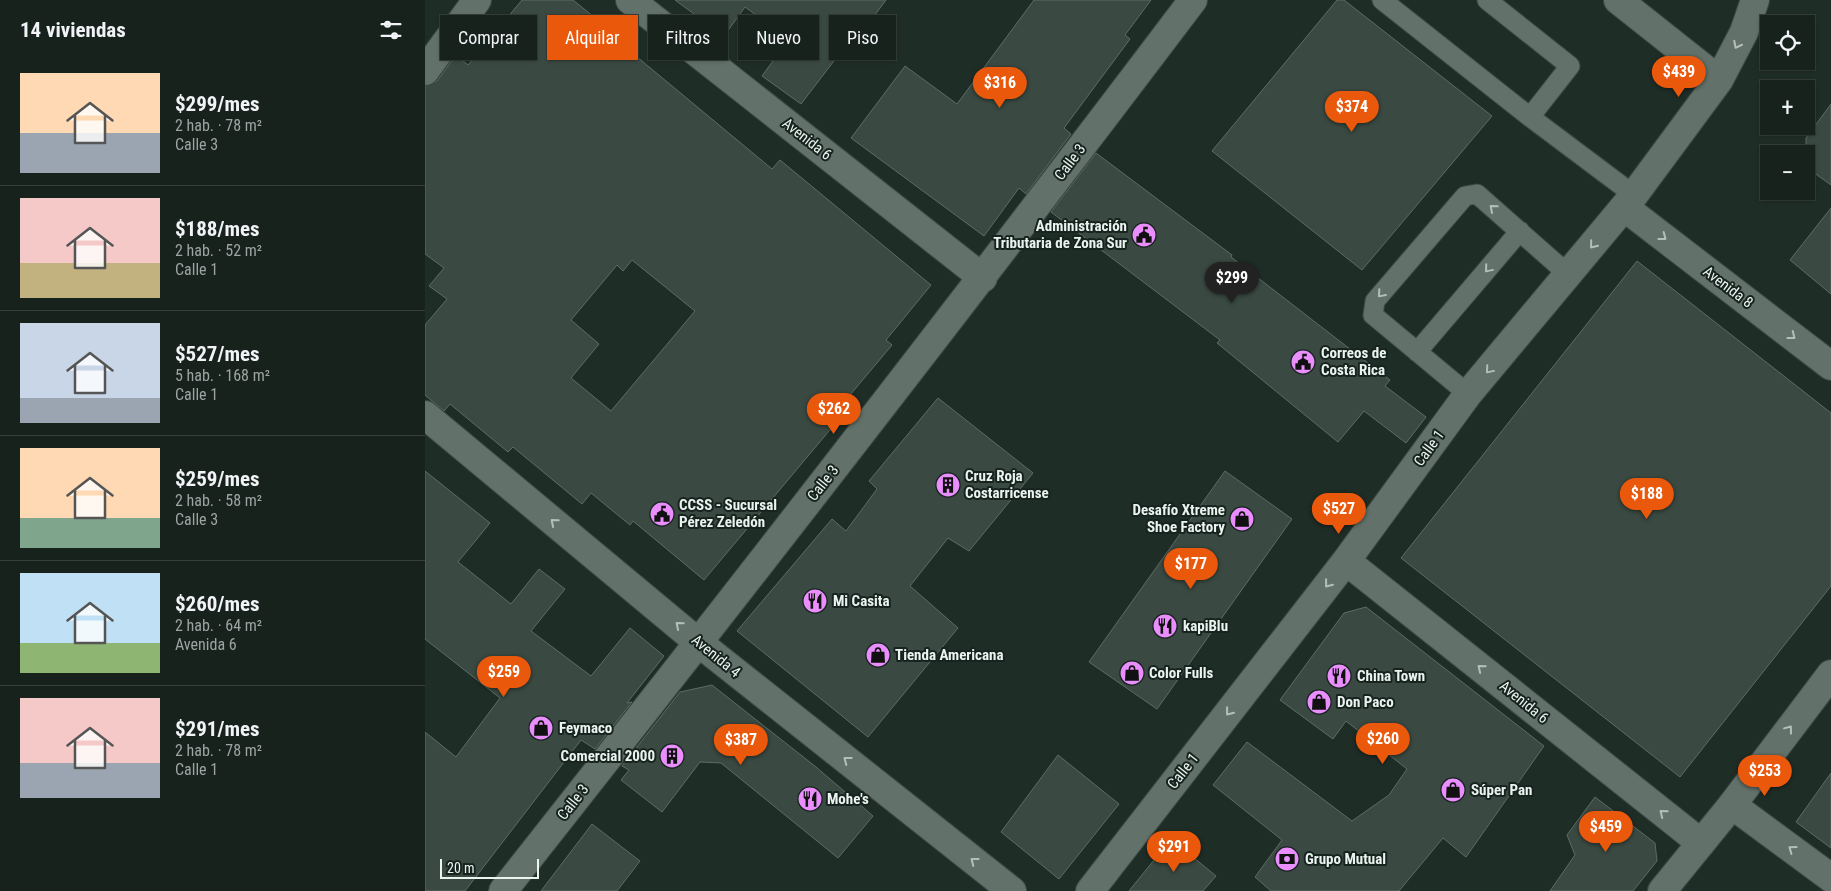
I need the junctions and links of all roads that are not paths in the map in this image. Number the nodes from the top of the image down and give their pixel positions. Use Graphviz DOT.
graph roads {
  1 [pos="477,0"];
  2 [pos="631,0"];
  3 [pos="1193,0"];
  4 [pos="1383,0"];
  5 [pos="1487,0"];
  6 [pos="1618,0"];
  7 [pos="1755,0"];
  8 [pos="425,71"];
  9 [pos="1719,80"];
  10 [pos="1530,117"];
  11 [pos="1629,201"];
  12 [pos="1520,232"];
  13 [pos="1569,275"];
  14 [pos="983,278"];
  15 [pos="1417,352"];
  16 [pos="1831,366"];
  17 [pos="1468,394"];
  18 [pos="425,415"];
  19 [pos="1346,561"];
  20 [pos="699,643"];
  21 [pos="1831,674"];
  22 [pos="1732,805"];
  23 [pos="1701,843"];
  24 [pos="1831,878"];
  25 [pos="503,891"];
  26 [pos="1012,891"];
  27 [pos="1090,891"];
  28 [pos="1662,891"];
  1 -- 8 [label="street"];
  2 -- 14 [label="street, Avenida 6"];
  3 -- 14 [label="street, Calle 3"];
  4 -- 10 [label="lane"];
  5 -- 10 [label="lane"];
  6 -- 9 [label="street"];
  7 -- 9 [label="street, Calle 1, one-way"];
  9 -- 11 [label="street, Calle 1"];
  10 -- 11 [label="lane"];
  11 -- 13 [label="street, Calle 1, one-way"];
  11 -- 16 [label="street, Avenida 8, one-way"];
  12 -- 13 [label="lane"];
  12 -- 15 [label="lane, one-way"];
  12 -- 15 [label="lane, one-way"];
  13 -- 17 [label="street, Calle 1, one-way"];
  14 -- 20 [label="street, Calle 3"];
  15 -- 17 [label="lane"];
  17 -- 19 [label="street, Calle 1"];
  20 -- 18 [label="street, Avenida 4, one-way"];
  23 -- 19 [label="street, Avenida 6, one-way"];
  19 -- 27 [label="street, Calle 1, one-way"];
  20 -- 25 [label="street, Calle 3"];
  26 -- 20 [label="street, Avenida 4, one-way"];
  22 -- 21 [label="street, one-way"];
  22 -- 23 [label="street"];
  24 -- 22 [label="street, one-way"];
  23 -- 28 [label="street"];
}
